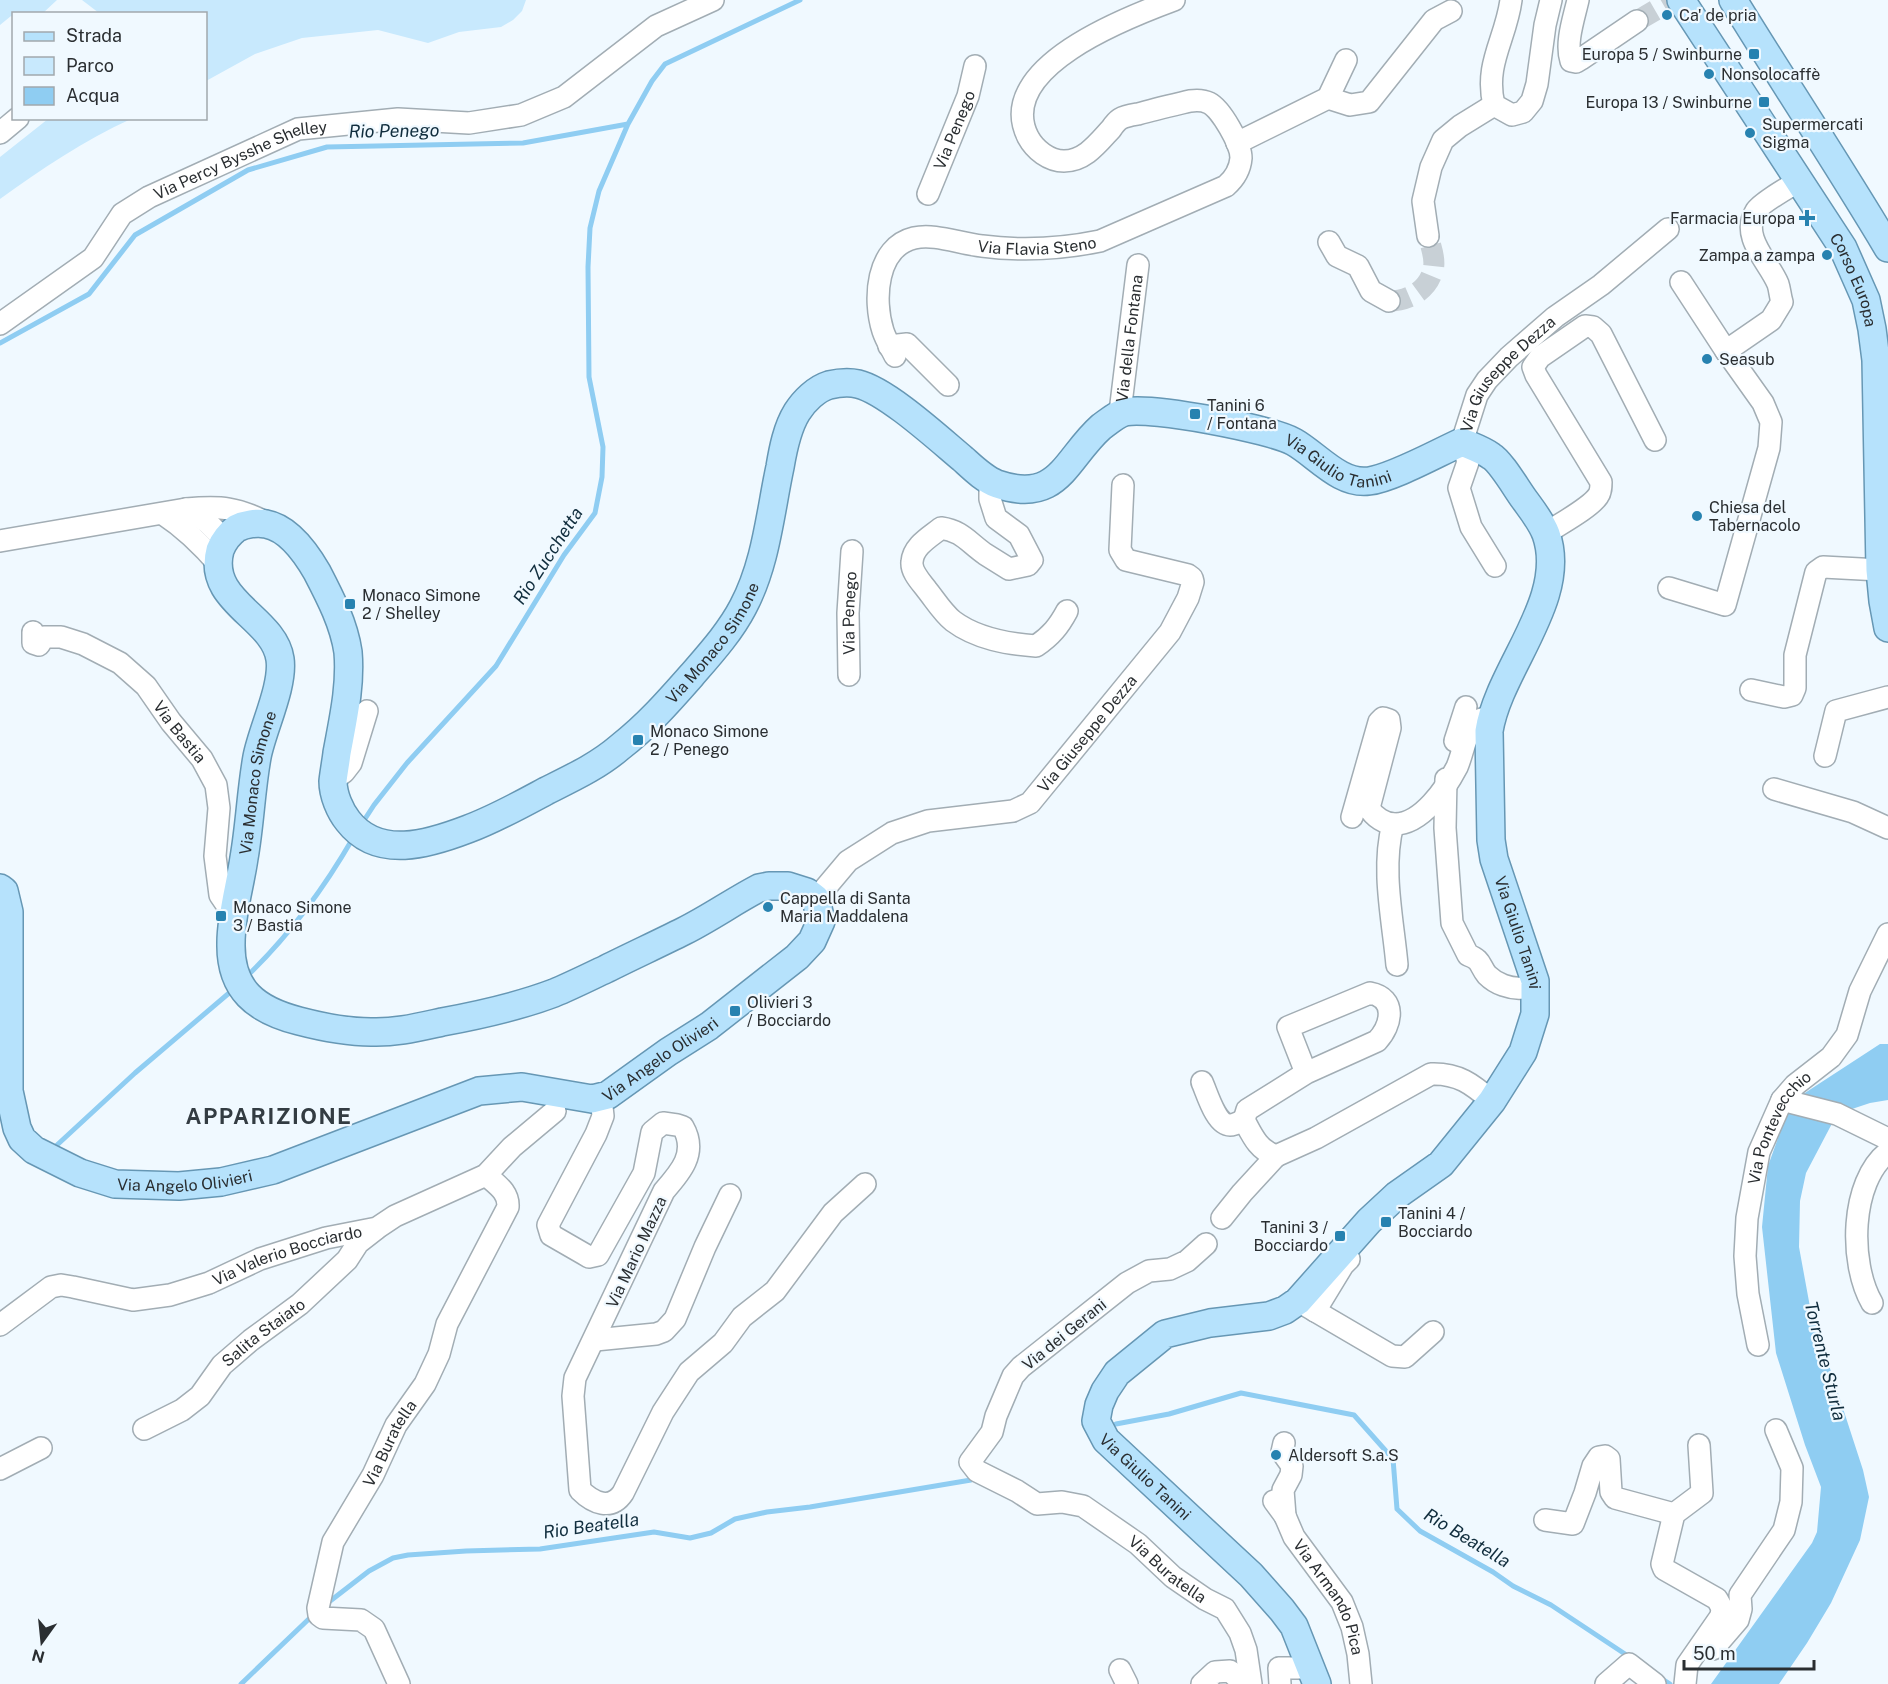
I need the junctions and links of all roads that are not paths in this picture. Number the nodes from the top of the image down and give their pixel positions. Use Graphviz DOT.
graph roads {
  1 [pos="713,0"];
  2 [pos="1174,0"];
  3 [pos="1511,0"];
  4 [pos="1551,0"];
  5 [pos="1578,0"];
  6 [pos="1681,0"];
  7 [pos="1733,0"];
  8 [pos="1146,8"];
  9 [pos="1451,11"];
  10 [pos="1637,21"];
  11 [pos="1347,60"];
  12 [pos="975,66"];
  13 [pos="1328,98"];
  14 [pos="1494,105"];
  15 [pos="16,120"];
  16 [pos="0,133"];
  17 [pos="1237,143"];
  18 [pos="1799,181"];
  19 [pos="928,194"];
  20 [pos="1668,229"];
  21 [pos="1428,236"];
  22 [pos="1329,242"];
  23 [pos="1888,248"];
  24 [pos="1138,265"];
  25 [pos="1681,282"];
  26 [pos="1389,301"];
  27 [pos="0,324"];
  28 [pos="1726,351"];
  29 [pos="948,385"];
  30 [pos="1120,412"];
  31 [pos="1655,440"];
  32 [pos="1462,442"];
  33 [pos="990,482"];
  34 [pos="1123,485"];
  35 [pos="186,509"];
  36 [pos="163,514"];
  37 [pos="269,524"];
  38 [pos="1545,534"];
  39 [pos="0,541"];
  40 [pos="852,551"];
  41 [pos="222,553"];
  42 [pos="1496,566"];
  43 [pos="1880,570"];
  44 [pos="1669,588"];
  45 [pos="1067,611"];
  46 [pos="1888,628"];
  47 [pos="33,632"];
  48 [pos="849,675"];
  49 [pos="1750,690"];
  50 [pos="1888,697"];
  51 [pos="1466,707"];
  52 [pos="367,711"];
  53 [pos="1491,718"];
  54 [pos="1825,756"];
  55 [pos="333,780"];
  56 [pos="1446,784"];
  57 [pos="1774,789"];
  58 [pos="1352,817"];
  59 [pos="1393,824"];
  60 [pos="1888,828"];
  61 [pos="0,888"];
  62 [pos="816,899"];
  63 [pos="233,914"];
  64 [pos="1888,934"];
  65 [pos="1397,964"];
  66 [pos="1522,988"];
  67 [pos="1306,1073"];
  68 [pos="1202,1082"];
  69 [pos="601,1098"];
  70 [pos="1492,1101"];
  71 [pos="1787,1101"];
  72 [pos="555,1111"];
  73 [pos="1244,1120"];
  74 [pos="1887,1143"];
  75 [pos="1276,1156"];
  76 [pos="486,1176"];
  77 [pos="865,1184"];
  78 [pos="730,1195"];
  79 [pos="1222,1218"];
  80 [pos="1382,1227"];
  81 [pos="377,1228"];
  82 [pos="1206,1244"];
  83 [pos="1872,1303"];
  84 [pos="1306,1306"];
  85 [pos="0,1325"];
  86 [pos="1433,1332"];
  87 [pos="595,1340"];
  88 [pos="1758,1345"];
  89 [pos="144,1429"];
  90 [pos="1776,1430"];
  91 [pos="1284,1443"];
  92 [pos="1699,1445"];
  93 [pos="42,1448"];
  94 [pos="0,1469"];
  95 [pos="1037,1504"];
  96 [pos="1674,1514"];
  97 [pos="1545,1520"];
  98 [pos="1314,1676"];
  99 [pos="1685,1683"];
  100 [pos="399,1684"];
  101 [pos="1202,1684"];
  102 [pos="1245,1684"];
  103 [pos="1251,1684"];
  104 [pos="1280,1684"];
  105 [pos="1361,1684"];
  106 [pos="1606,1684"];
  107 [pos="1655,1684"];
  1 -- 27 [label="street, Via Percy Bysshe Shelley"];
  2 -- 8 [label="street"];
  3 -- 14 [label="street"];
  4 -- 14 [label="street"];
  5 -- 10 [label="street"];
  6 -- 18 [label="main road, Corso Europa"];
  7 -- 23 [label="main road"];
  8 -- 17 [label="street"];
  9 -- 13 [label="street"];
  11 -- 13 [label="street"];
  12 -- 19 [label="street, Via Penego"];
  13 -- 17 [label="street"];
  14 -- 21 [label="street"];
  15 -- 16 [label="street"];
  17 -- 29 [label="street, Via Flavia Steno"];
  18 -- 28 [label="street"];
  18 -- 43 [label="main road, Corso Europa"];
  20 -- 32 [label="street, Via Giuseppe Dezza"];
  22 -- 26 [label="street"];
  24 -- 30 [label="street, Via della Fontana"];
  25 -- 28 [label="street"];
  28 -- 44 [label="street"];
  30 -- 32 [label="main road, Via Giulio Tanini"];
  30 -- 33 [label="main road, Via Monaco Simone"];
  31 -- 38 [label="street"];
  32 -- 38 [label="main road, Via Giulio Tanini"];
  32 -- 42 [label="street, Via Giuseppe Dezza"];
  33 -- 45 [label="street"];
  33 -- 55 [label="main road, Via Monaco Simone"];
  34 -- 62 [label="street, Via Giuseppe Dezza"];
  35 -- 36 [label="street"];
  35 -- 37 [label="street"];
  35 -- 41 [label="street"];
  36 -- 39 [label="street"];
  36 -- 41 [label="street"];
  37 -- 41 [label="main road"];
  37 -- 55 [label="main road, Via Monaco Simone"];
  38 -- 53 [label="main road, Via Giulio Tanini"];
  40 -- 48 [label="street, Via Penego"];
  41 -- 63 [label="main road, Via Monaco Simone"];
  43 -- 46 [label="main road, Corso Europa"];
  43 -- 49 [label="street"];
  47 -- 63 [label="street, Via Bastia"];
  50 -- 54 [label="street"];
  51 -- 56 [label="street"];
  52 -- 55 [label="street"];
  53 -- 56 [label="street, Via Giulio Tanini"];
  53 -- 70 [label="main road, Via Giulio Tanini"];
  56 -- 59 [label="street, Via Giulio Tanini"];
  56 -- 66 [label="street, Via Giulio Tanini"];
  57 -- 60 [label="street"];
  58 -- 59 [label="street"];
  59 -- 65 [label="street"];
  61 -- 69 [label="main road, Via Angelo Olivieri"];
  62 -- 63 [label="main road"];
  62 -- 69 [label="main road, Via Angelo Olivieri"];
  64 -- 71 [label="street, Via Pontevecchio"];
  67 -- 67 [label="street"];
  67 -- 73 [label="street"];
  68 -- 73 [label="street"];
  69 -- 87 [label="street, Via Mario Mazza"];
  70 -- 75 [label="street"];
  70 -- 84 [label="main road, Via Giulio Tanini"];
  71 -- 74 [label="street"];
  71 -- 88 [label="street, Via Pontevecchio"];
  72 -- 76 [label="street, Via Valerio Bocciardo"];
  73 -- 75 [label="street"];
  74 -- 83 [label="street"];
  75 -- 79 [label="street"];
  76 -- 81 [label="street, Via Valerio Bocciardo"];
  76 -- 100 [label="street, Via Buratella"];
  77 -- 87 [label="street, Via Mario Mazza"];
  78 -- 87 [label="street"];
  80 -- 84 [label="street"];
  81 -- 85 [label="street, Via Valerio Bocciardo"];
  81 -- 89 [label="street, Salita Staiato"];
  82 -- 95 [label="street, Via dei Gerani"];
  84 -- 86 [label="street"];
  84 -- 98 [label="main road, Via Giulio Tanini"];
  90 -- 99 [label="street"];
  91 -- 105 [label="street, Via Armando Pica"];
  92 -- 96 [label="street"];
  93 -- 94 [label="street"];
  95 -- 103 [label="street, Via Buratella"];
  96 -- 97 [label="street"];
  96 -- 99 [label="street"];
  98 -- 104 [label="street, Via Giulio Tanini"];
  101 -- 102 [label="street"];
  106 -- 107 [label="street"];
}
